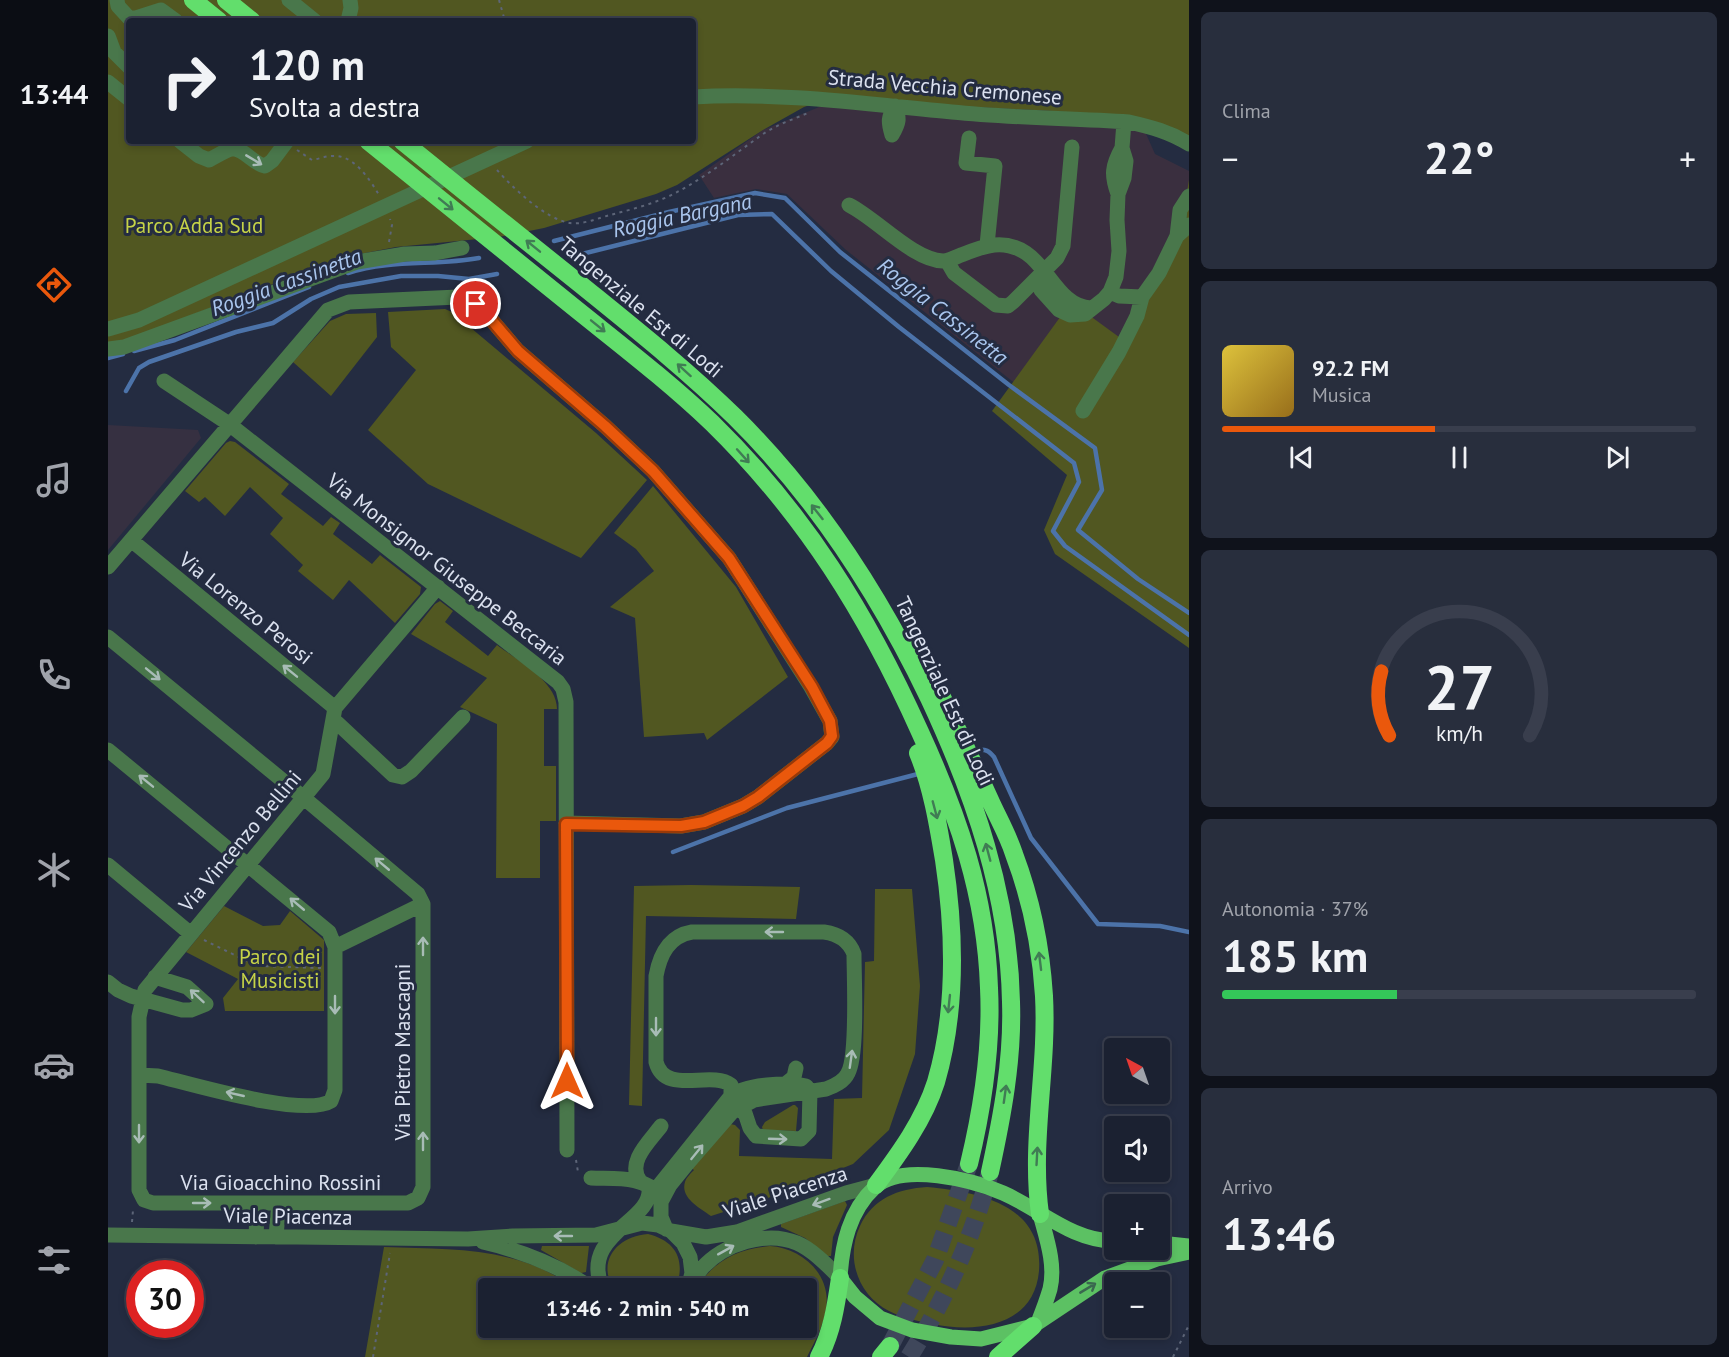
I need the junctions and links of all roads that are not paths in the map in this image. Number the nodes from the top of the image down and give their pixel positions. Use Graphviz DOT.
graph roads {
  1 [pos="117,0"];
  2 [pos="226,0"];
  3 [pos="289,0"];
  4 [pos="350,0"];
  5 [pos="194,2"];
  6 [pos="129,18"];
  7 [pos="136,18"];
  8 [pos="172,18"];
  9 [pos="215,18"];
  10 [pos="248,18"];
  11 [pos="311,18"];
  12 [pos="349,18"];
  13 [pos="108,36"];
  14 [pos="108,55"];
  15 [pos="126,64"];
  16 [pos="126,73"];
  17 [pos="108,82"];
  18 [pos="126,97"];
  19 [pos="696,97"];
  20 [pos="1124,122"];
  21 [pos="969,138"];
  22 [pos="1183,140"];
  23 [pos="186,144"];
  24 [pos="285,144"];
  25 [pos="372,144"];
  26 [pos="406,144"];
  27 [pos="520,144"];
  28 [pos="1072,147"];
  29 [pos="1189,196"];
  30 [pos="849,205"];
  31 [pos="1189,225"];
  32 [pos="1177,236"];
  33 [pos="987,245"];
  34 [pos="462,248"];
  35 [pos="947,261"];
  36 [pos="1043,272"];
  37 [pos="1110,292"];
  38 [pos="1142,297"];
  39 [pos="108,329"];
  40 [pos="108,349"];
  41 [pos="164,381"];
  42 [pos="1083,411"];
  43 [pos="229,424"];
  44 [pos="130,540"];
  45 [pos="108,567"];
  46 [pos="438,587"];
  47 [pos="108,637"];
  48 [pos="904,646"];
  49 [pos="894,675"];
  50 [pos="334,714"];
  51 [pos="463,717"];
  52 [pos="108,750"];
  53 [pos="304,798"];
  54 [pos="566,824"];
  55 [pos="249,864"];
  56 [pos="108,865"];
  57 [pos="423,904"];
  58 [pos="190,934"];
  59 [pos="335,947"];
  60 [pos="155,977"];
  61 [pos="108,982"];
  62 [pos="141,1000"];
  63 [pos="796,1068"];
  64 [pos="139,1075"];
  65 [pos="784,1085"];
  66 [pos="810,1091"];
  67 [pos="734,1102"];
  68 [pos="661,1126"];
  69 [pos="567,1150"];
  70 [pos="969,1164"];
  71 [pos="990,1172"];
  72 [pos="591,1178"];
  73 [pos="876,1185"];
  74 [pos="651,1190"];
  75 [pos="418,1198"];
  76 [pos="247,1203"];
  77 [pos="290,1203"];
  78 [pos="1040,1214"];
  79 [pos="621,1230"];
  80 [pos="669,1230"];
  81 [pos="108,1235"];
  82 [pos="256,1237"];
  83 [pos="276,1237"];
  84 [pos="468,1239"];
  85 [pos="1104,1241"];
  86 [pos="1170,1244"];
  87 [pos="1189,1246"];
  88 [pos="1189,1252"];
  89 [pos="574,1278"];
  90 [pos="598,1278"];
  91 [pos="691,1278"];
  92 [pos="695,1278"];
  93 [pos="840,1278"];
  94 [pos="1036,1323"];
  95 [pos="819,1357"];
  96 [pos="998,1357"];
  1 -- 6 [label="street"];
  2 -- 10 [label="highway"];
  3 -- 11 [label="street"];
  4 -- 12 [label="street"];
  5 -- 9 [label="highway"];
  7 -- 8 [label="street"];
  13 -- 15 [label="street"];
  14 -- 16 [label="street"];
  17 -- 18 [label="street"];
  19 -- 20 [label="street, Strada Vecchia Cremonese"];
  20 -- 22 [label="street, Strada Vecchia Cremonese"];
  20 -- 37 [label="street"];
  21 -- 33 [label="street"];
  23 -- 24 [label="street, one-way"];
  25 -- 49 [label="highway, Tangenziale Est di Lodi, one-way"];
  48 -- 26 [label="highway, Tangenziale Est di Lodi, one-way"];
  27 -- 39 [label="street"];
  28 -- 36 [label="street"];
  29 -- 32 [label="street"];
  30 -- 35 [label="street"];
  31 -- 32 [label="street"];
  32 -- 38 [label="street"];
  33 -- 35 [label="street"];
  33 -- 36 [label="street"];
  34 -- 40 [label="street"];
  35 -- 36 [label="street"];
  36 -- 37 [label="street"];
  37 -- 38 [label="street"];
  38 -- 42 [label="street"];
  41 -- 43 [label="street, Via Monsignor Giuseppe Beccaria"];
  43 -- 44 [label="street"];
  43 -- 46 [label="street, Via Monsignor Giuseppe Beccaria"];
  43 -- 54 [label="street"];
  44 -- 45 [label="street"];
  50 -- 44 [label="street, Via Lorenzo Perosi, one-way"];
  46 -- 50 [label="street"];
  46 -- 54 [label="street, Via Monsignor Giuseppe Beccaria"];
  47 -- 53 [label="street, one-way"];
  71 -- 48 [label="highway, Tangenziale Est di Lodi, one-way"];
  78 -- 48 [label="highway, one-way"];
  49 -- 70 [label="highway, Tangenziale Est di Lodi"];
  49 -- 73 [label="highway, one-way"];
  50 -- 51 [label="street, Via Lorenzo Perosi"];
  50 -- 53 [label="street, Via Vincenzo Bellini"];
  55 -- 52 [label="street, one-way"];
  53 -- 55 [label="street, Via Vincenzo Bellini"];
  57 -- 53 [label="street, one-way"];
  54 -- 69 [label="street, Via Monsignor Giuseppe Beccaria"];
  55 -- 58 [label="street, Via Vincenzo Bellini"];
  59 -- 55 [label="street, one-way"];
  56 -- 58 [label="street"];
  57 -- 59 [label="street"];
  75 -- 57 [label="street, Via Pietro Mascagni, one-way"];
  58 -- 60 [label="street, Via Vincenzo Bellini"];
  59 -- 64 [label="street, one-way"];
  60 -- 62 [label="street, Via Vincenzo Bellini"];
  62 -- 60 [label="street, one-way"];
  61 -- 62 [label="street"];
  62 -- 64 [label="street"];
  63 -- 65 [label="street"];
  64 -- 76 [label="street, Via Gioacchino Rossini, one-way"];
  65 -- 66 [label="street"];
  65 -- 67 [label="street"];
  66 -- 67 [label="street"];
  67 -- 66 [label="street, one-way"];
  66 -- 67 [label="street, one-way"];
  67 -- 74 [label="street"];
  68 -- 74 [label="street"];
  72 -- 74 [label="street"];
  73 -- 78 [label="main road"];
  73 -- 80 [label="street, Viale Piacenza, one-way"];
  73 -- 93 [label="main road"];
  74 -- 79 [label="street"];
  74 -- 80 [label="street"];
  75 -- 77 [label="street, Via Gioacchino Rossini"];
  76 -- 77 [label="street, Via Gioacchino Rossini"];
  76 -- 82 [label="street"];
  77 -- 83 [label="street"];
  78 -- 85 [label="main road"];
  78 -- 94 [label="main road"];
  79 -- 80 [label="street, Viale Piacenza"];
  79 -- 84 [label="street, Viale Piacenza, one-way"];
  79 -- 90 [label="street"];
  80 -- 91 [label="street"];
  81 -- 82 [label="street, Viale Piacenza"];
  82 -- 83 [label="street, Viale Piacenza"];
  83 -- 84 [label="street, Viale Piacenza"];
  84 -- 89 [label="street, Viale Piacenza"];
  86 -- 87 [label="main road"];
  94 -- 88 [label="main road, one-way"];
  92 -- 93 [label="street, Viale Piacenza, one-way"];
  93 -- 94 [label="main road"];
  93 -- 95 [label="highway"];
  94 -- 96 [label="highway"];
}
